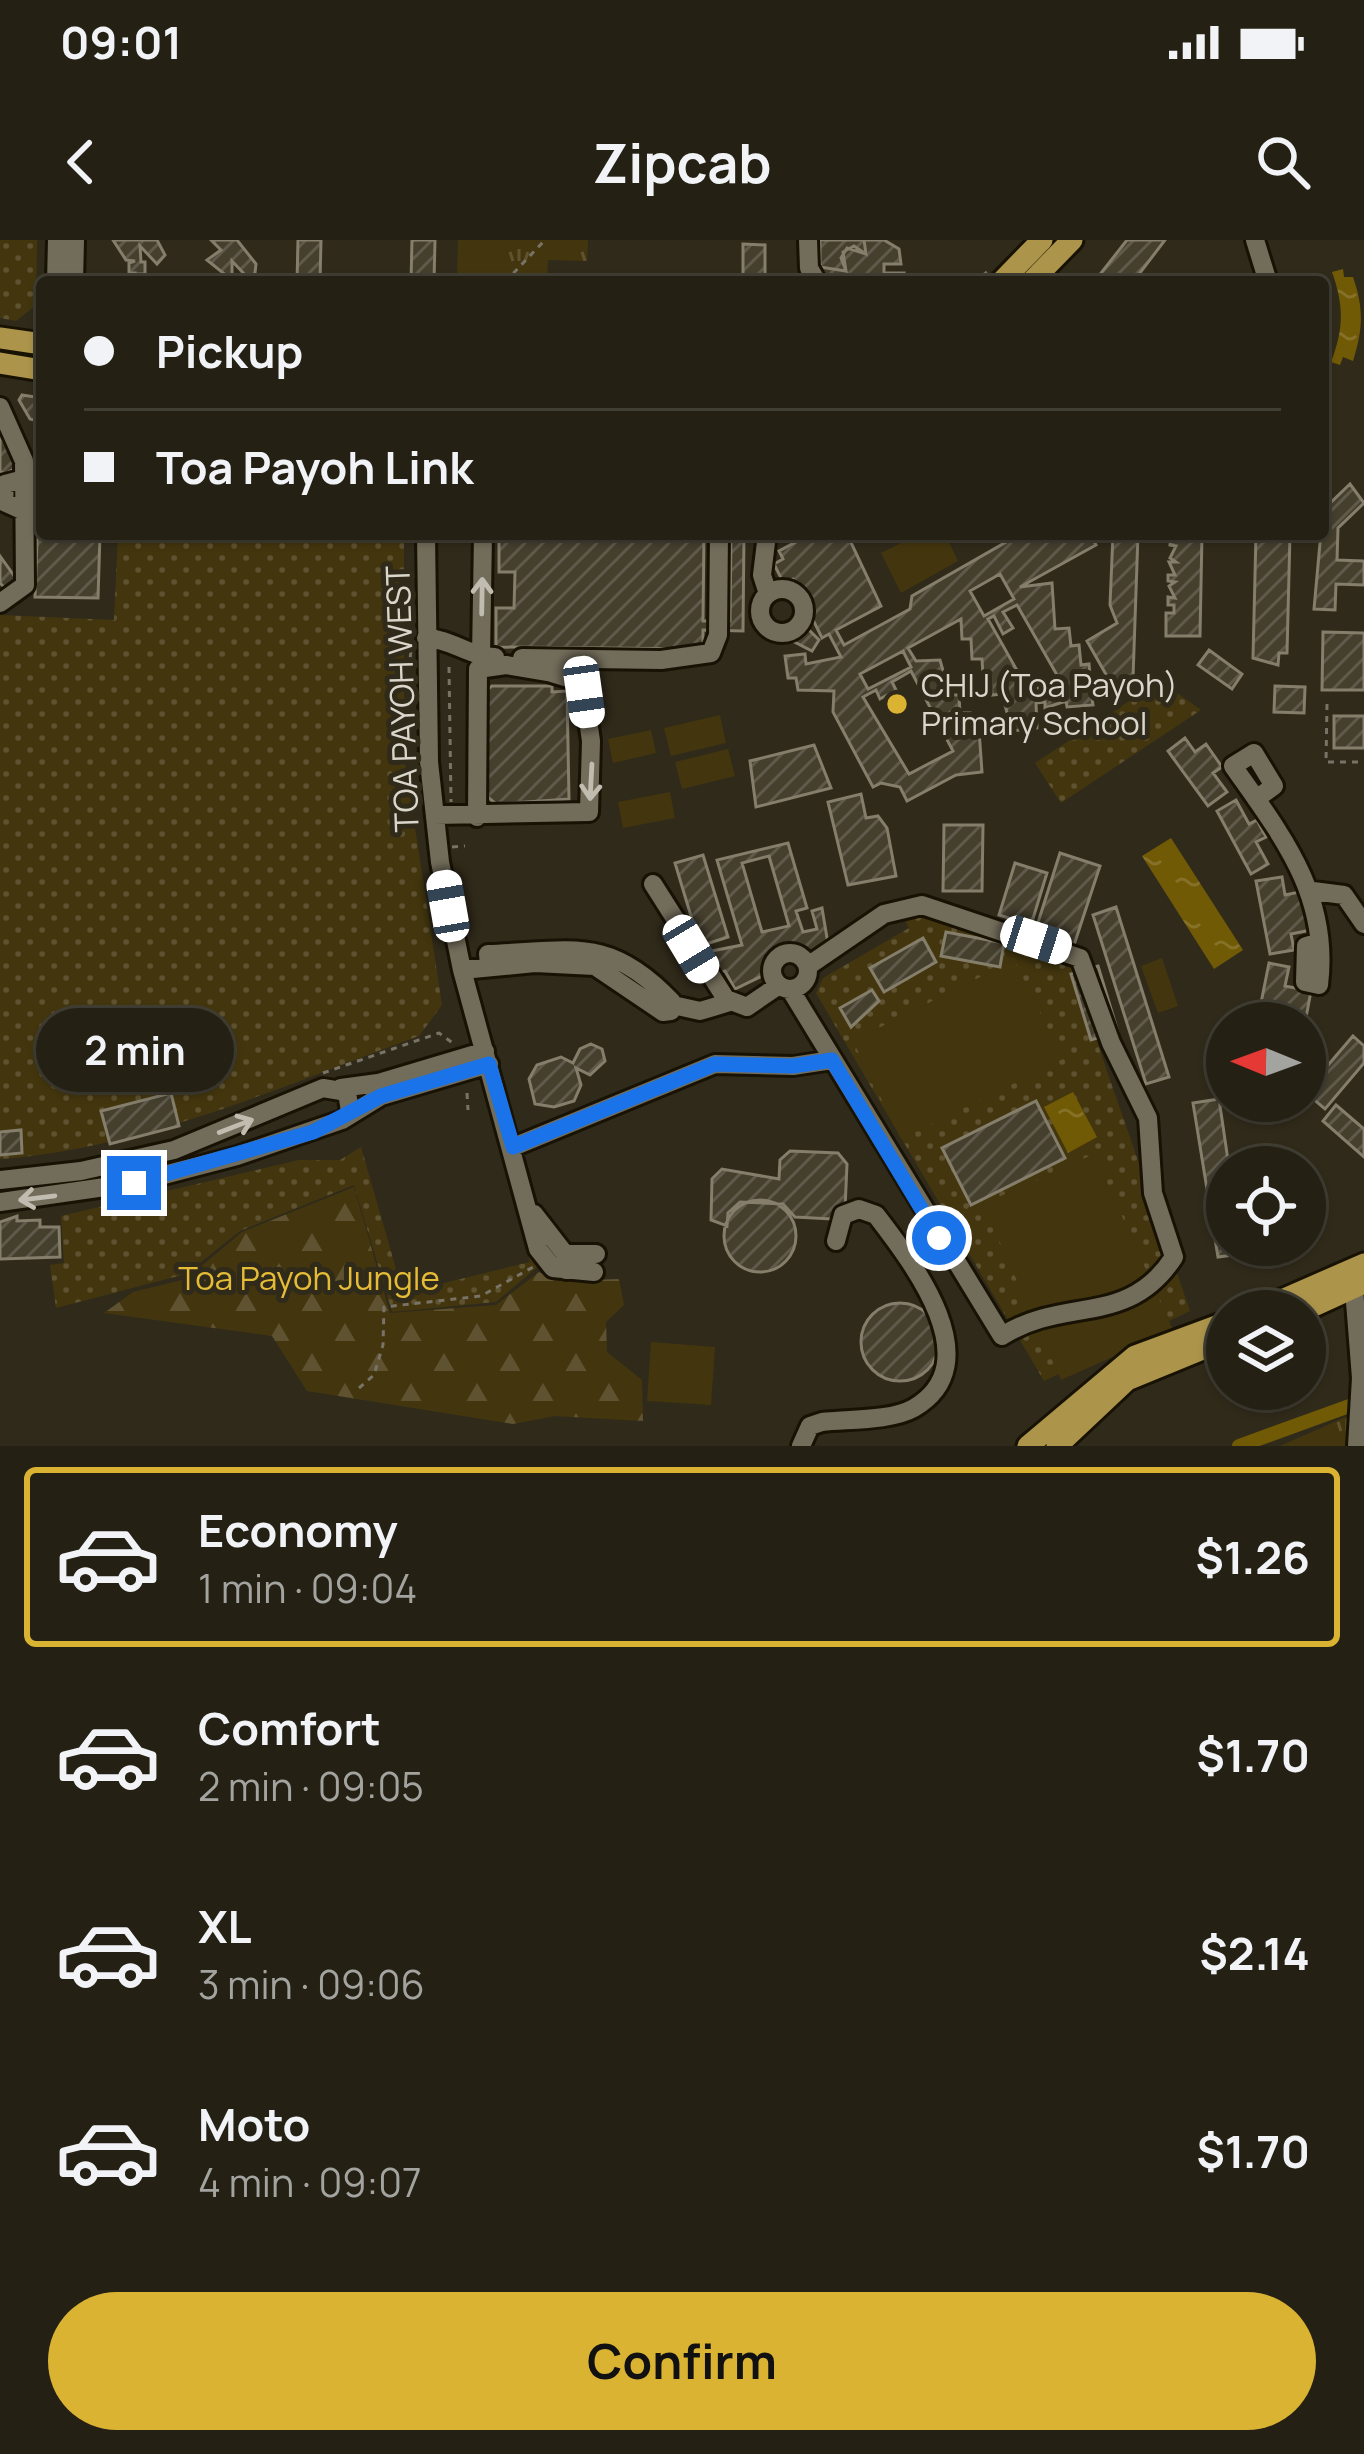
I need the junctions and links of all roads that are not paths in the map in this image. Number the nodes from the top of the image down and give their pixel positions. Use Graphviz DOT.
graph roads {
  1 [pos="57,240"];
  2 [pos="75,240"];
  3 [pos="808,240"];
  4 [pos="1042,240"];
  5 [pos="1072,240"];
  6 [pos="1255,240"];
  7 [pos="56,276"];
  8 [pos="74,276"];
  9 [pos="814,276"];
  10 [pos="1007,276"];
  11 [pos="1037,276"];
  12 [pos="1266,276"];
  13 [pos="0,338"];
  14 [pos="36,343"];
  15 [pos="0,363"];
  16 [pos="36,369"];
  17 [pos="0,406"];
  18 [pos="426,540"];
  19 [pos="483,540"];
  20 [pos="719,540"];
  21 [pos="766,540"];
  22 [pos="768,594"];
  23 [pos="0,603"];
  24 [pos="426,638"];
  25 [pos="482,657"];
  26 [pos="1256,799"];
  27 [pos="444,815"];
  28 [pos="477,817"];
  29 [pos="653,884"];
  30 [pos="1313,891"];
  31 [pos="1364,924"];
  32 [pos="1319,942"];
  33 [pos="808,966"];
  34 [pos="462,970"];
  35 [pos="785,987"];
  36 [pos="730,1002"];
  37 [pos="487,1058"];
  38 [pos="832,1060"];
  39 [pos="341,1088"];
  40 [pos="350,1112"];
  41 [pos="513,1147"];
  42 [pos="0,1180"];
  43 [pos="0,1202"];
  44 [pos="836,1241"];
  45 [pos="595,1263"];
  46 [pos="1364,1264"];
  47 [pos="1359,1286"];
  48 [pos="1305,1290"];
  49 [pos="1326,1301"];
  50 [pos="1206,1330"];
  51 [pos="1206,1348"];
  52 [pos="801,1446"];
  53 [pos="1028,1446"];
  54 [pos="1057,1446"];
  55 [pos="1357,1446"];
  1 -- 7 [label="street"];
  2 -- 8 [label="street"];
  3 -- 9 [label="street"];
  4 -- 10 [label="main road"];
  5 -- 11 [label="main road"];
  6 -- 12 [label="street"];
  13 -- 14 [label="main road"];
  15 -- 16 [label="main road"];
  17 -- 23 [label="street"];
  18 -- 24 [label="street, TOA PAYOH WEST"];
  25 -- 19 [label="street, one-way"];
  20 -- 25 [label="street"];
  21 -- 22 [label="street"];
  24 -- 25 [label="street"];
  24 -- 27 [label="street, TOA PAYOH WEST"];
  26 -- 30 [label="street"];
  27 -- 28 [label="street"];
  27 -- 34 [label="street, TOA PAYOH WEST"];
  28 -- 28 [label="street, one-way"];
  29 -- 36 [label="street"];
  30 -- 31 [label="street"];
  30 -- 32 [label="street"];
  33 -- 35 [label="street"];
  33 -- 35 [label="street"];
  33 -- 38 [label="street"];
  34 -- 36 [label="street"];
  34 -- 37 [label="street, TOA PAYOH WEST"];
  35 -- 36 [label="street"];
  35 -- 38 [label="street"];
  37 -- 39 [label="street"];
  37 -- 40 [label="street"];
  37 -- 41 [label="street, TOA PAYOH WEST"];
  38 -- 41 [label="street"];
  39 -- 40 [label="street"];
  42 -- 39 [label="street, one-way"];
  40 -- 43 [label="street, one-way"];
  41 -- 45 [label="street, TOA PAYOH WEST"];
  44 -- 52 [label="street"];
  46 -- 48 [label="main road"];
  47 -- 49 [label="main road"];
  47 -- 55 [label="street"];
  50 -- 53 [label="main road"];
  51 -- 54 [label="main road"];
}
